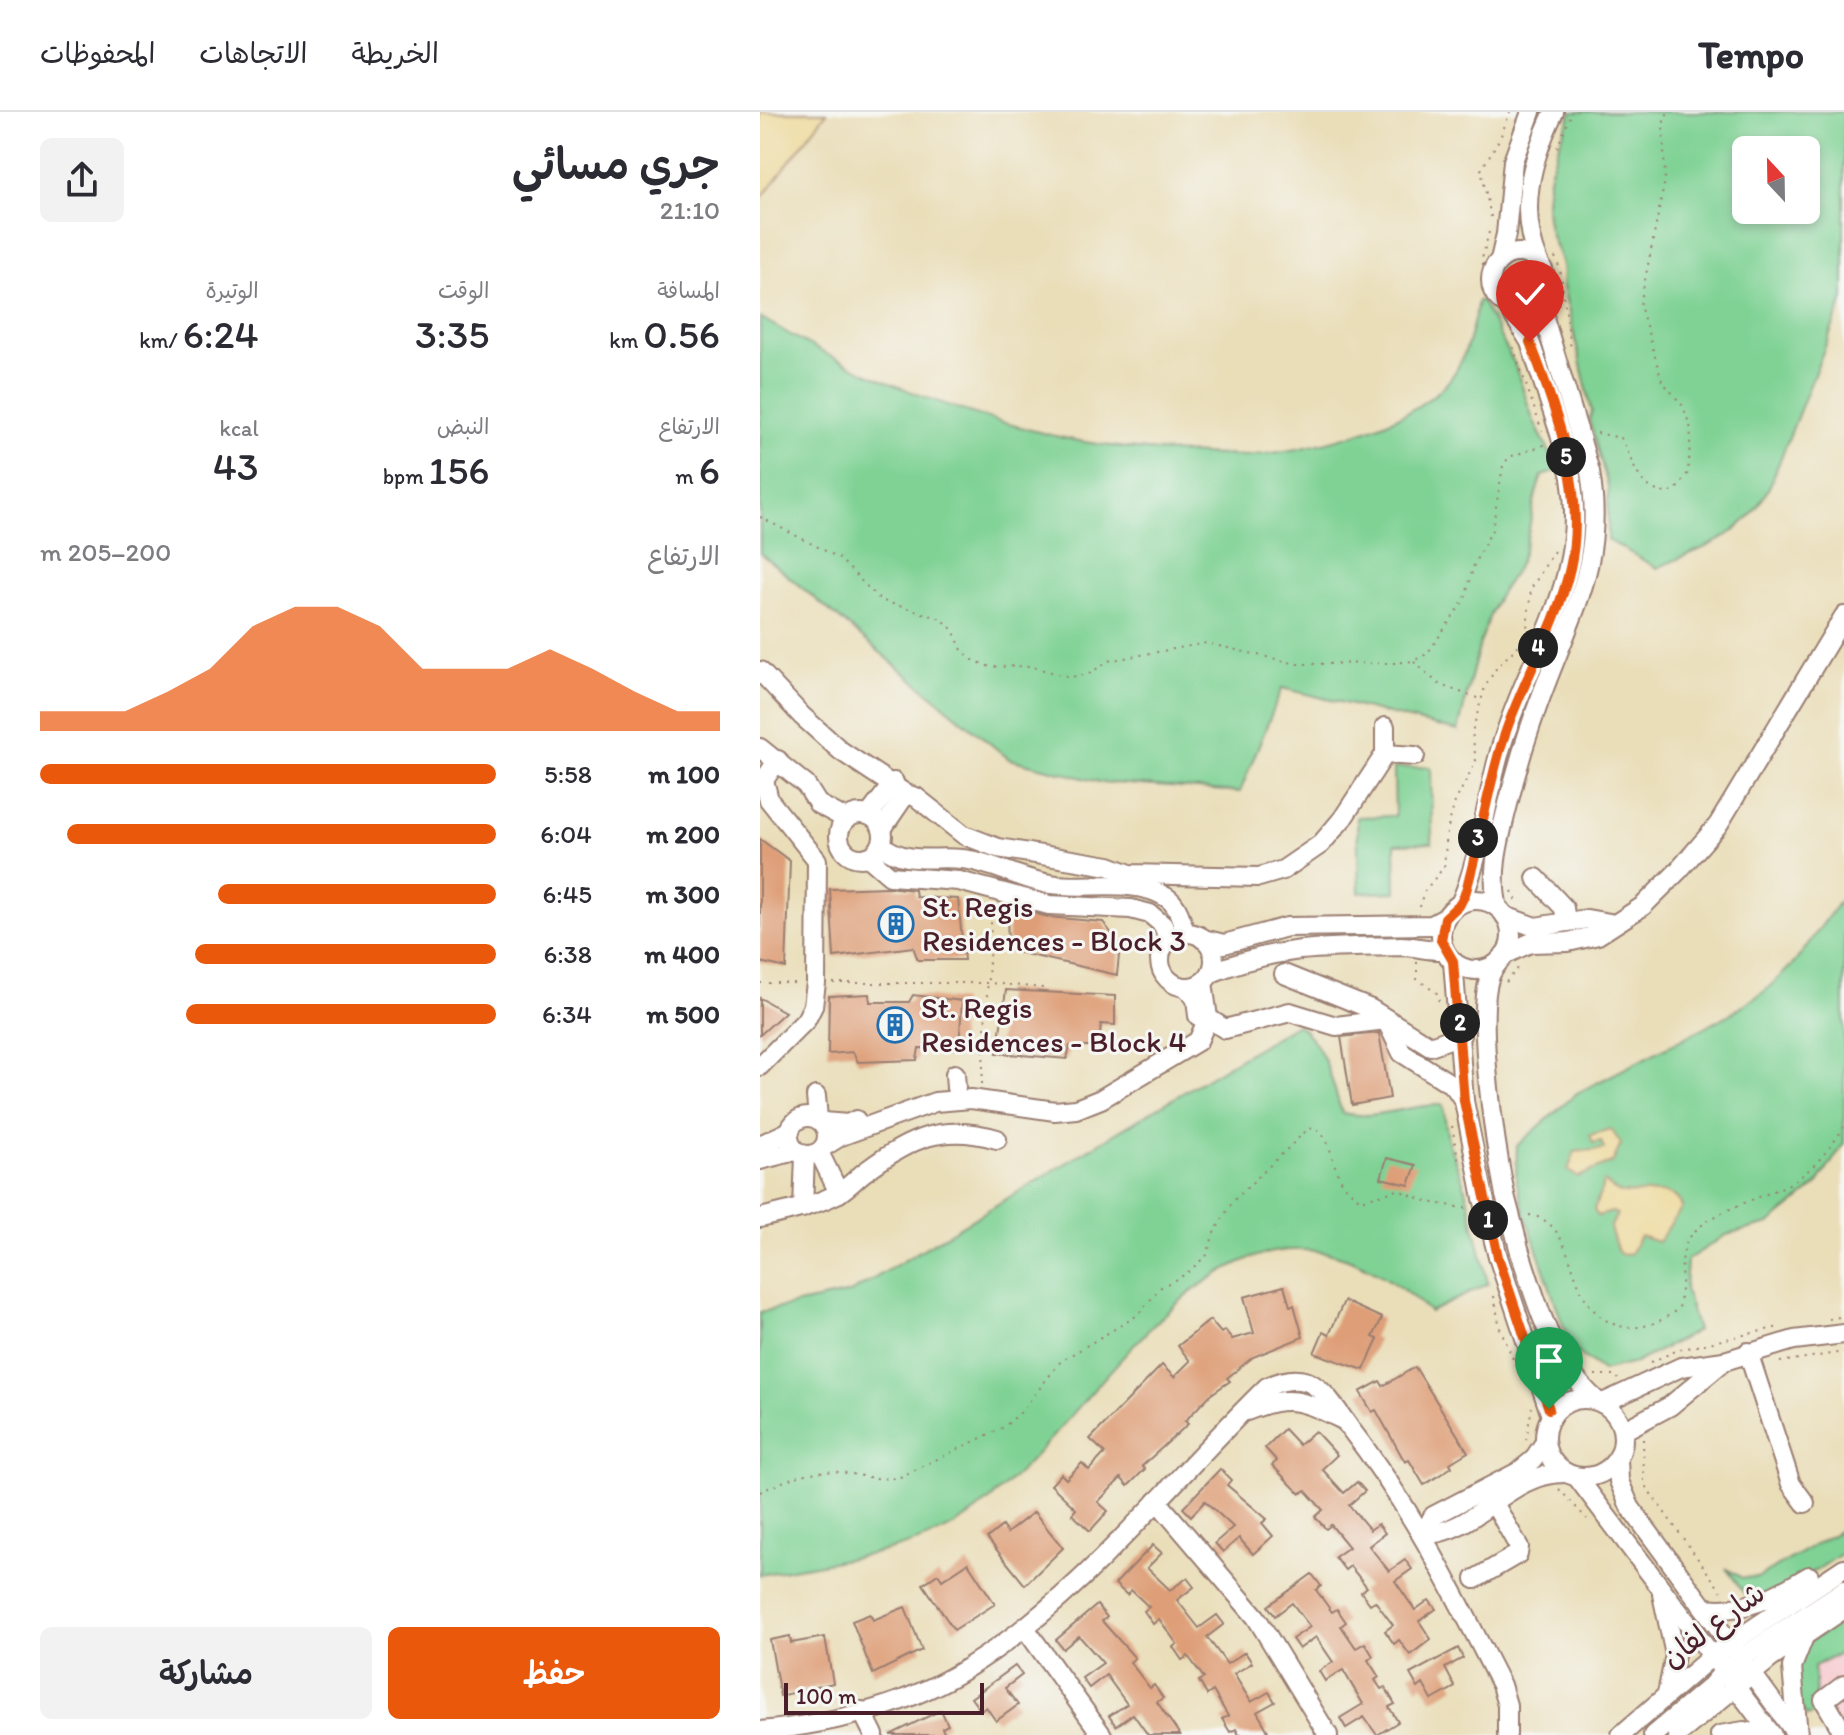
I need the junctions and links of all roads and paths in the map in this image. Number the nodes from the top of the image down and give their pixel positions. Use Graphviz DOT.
graph roads {
  1 [pos="1531,112"];
  2 [pos="1554,112"];
  3 [pos="1572,112"];
  4 [pos="1668,112"];
  5 [pos="1553,156"];
  6 [pos="1544,256"];
  7 [pos="1500,260"];
  8 [pos="1541,295"];
  9 [pos="1507,305"];
  10 [pos="1572,353"];
  11 [pos="1569,436"];
  12 [pos="760,517"];
  13 [pos="1558,542"];
  14 [pos="1844,616"];
  15 [pos="1413,661"];
  16 [pos="760,671"];
  17 [pos="1481,699"];
  18 [pos="1385,727"];
  19 [pos="760,748"];
  20 [pos="1385,754"];
  21 [pos="1415,756"];
  22 [pos="778,760"];
  23 [pos="900,788"];
  24 [pos="846,819"];
  25 [pos="875,836"];
  26 [pos="840,844"];
  27 [pos="831,861"];
  28 [pos="1536,878"];
  29 [pos="992,890"];
  30 [pos="1460,904"];
  31 [pos="1419,912"];
  32 [pos="1502,912"];
  33 [pos="1445,918"];
  34 [pos="1566,922"];
  35 [pos="1610,923"];
  36 [pos="1186,938"];
  37 [pos="1448,956"];
  38 [pos="1502,958"];
  39 [pos="1524,962"];
  40 [pos="1284,974"];
  41 [pos="1200,981"];
  42 [pos="760,983"];
  43 [pos="816,983"];
  44 [pos="990,983"];
  45 [pos="1504,986"];
  46 [pos="1044,988"];
  47 [pos="1208,1018"];
  48 [pos="1386,1020"];
  49 [pos="1461,1035"];
  50 [pos="760,1066"];
  51 [pos="982,1089"];
  52 [pos="812,1096"];
  53 [pos="1464,1101"];
  54 [pos="808,1123"];
  55 [pos="1844,1127"];
  56 [pos="997,1139"];
  57 [pos="760,1145"];
  58 [pos="811,1151"];
  59 [pos="760,1160"];
  60 [pos="839,1193"];
  61 [pos="1479,1204"];
  62 [pos="803,1208"];
  63 [pos="1520,1214"];
  64 [pos="760,1218"];
  65 [pos="1494,1288"];
  66 [pos="1844,1316"];
  67 [pos="1828,1319"];
  68 [pos="1782,1326"];
  69 [pos="1844,1334"];
  70 [pos="1844,1352"];
  71 [pos="1751,1360"];
  72 [pos="1724,1361"];
  73 [pos="1650,1372"];
  74 [pos="1592,1373"];
  75 [pos="1523,1378"];
  76 [pos="1618,1384"];
  77 [pos="1532,1397"];
  78 [pos="1599,1401"];
  79 [pos="1670,1406"];
  80 [pos="1551,1416"];
  81 [pos="1649,1429"];
  82 [pos="1631,1433"];
  83 [pos="1643,1439"];
  84 [pos="1545,1442"];
  85 [pos="1524,1450"];
  86 [pos="1618,1458"];
  87 [pos="1572,1475"];
  88 [pos="760,1492"];
  89 [pos="1490,1496"];
  90 [pos="1157,1501"];
  91 [pos="1805,1503"];
  92 [pos="1424,1534"];
  93 [pos="1844,1559"];
  94 [pos="1844,1568"];
  95 [pos="1475,1579"];
  96 [pos="1660,1587"];
  97 [pos="1844,1590"];
  98 [pos="1724,1596"];
  99 [pos="1704,1608"];
  100 [pos="1844,1609"];
  101 [pos="1025,1628"];
  102 [pos="1807,1632"];
  103 [pos="1730,1643"];
  104 [pos="1712,1656"];
  105 [pos="1746,1666"];
  106 [pos="1730,1680"];
  107 [pos="1844,1685"];
  108 [pos="1666,1694"];
  109 [pos="862,1711"];
  110 [pos="760,1731"];
  111 [pos="1844,1734"];
  112 [pos="874,1735"];
  113 [pos="1102,1735"];
  114 [pos="1328,1735"];
  115 [pos="1507,1735"];
  116 [pos="1621,1735"];
  117 [pos="1653,1735"];
  118 [pos="1677,1735"];
  119 [pos="1720,1735"];
  120 [pos="1763,1735"];
  121 [pos="1772,1735"];
  122 [pos="1797,1735"];
  1 -- 7 [label="street"];
  2 -- 6 [label="street"];
  3 -- 5 [label="path"];
  4 -- 11 [label="path"];
  6 -- 7 [label="street"];
  6 -- 8 [label="street"];
  6 -- 10 [label="path"];
  7 -- 9 [label="street"];
  8 -- 9 [label="street"];
  8 -- 11 [label="street"];
  9 -- 11 [label="street"];
  11 -- 15 [label="path"];
  11 -- 30 [label="street, bridge"];
  11 -- 32 [label="street, bridge"];
  12 -- 15 [label="path"];
  13 -- 17 [label="path"];
  14 -- 35 [label="street"];
  15 -- 17 [label="path"];
  16 -- 23 [label="street"];
  17 -- 31 [label="path"];
  18 -- 20 [label="street"];
  19 -- 22 [label="street"];
  20 -- 21 [label="street"];
  20 -- 23 [label="street"];
  22 -- 24 [label="street"];
  22 -- 43 [label="street"];
  23 -- 25 [label="street"];
  24 -- 25 [label="street"];
  24 -- 26 [label="street"];
  25 -- 26 [label="street"];
  25 -- 29 [label="street"];
  25 -- 36 [label="street"];
  26 -- 27 [label="street"];
  28 -- 34 [label="street"];
  29 -- 36 [label="street"];
  29 -- 44 [label="path"];
  30 -- 32 [label="street"];
  30 -- 33 [label="street"];
  32 -- 34 [label="street"];
  32 -- 38 [label="street"];
  33 -- 36 [label="street"];
  33 -- 37 [label="street"];
  34 -- 35 [label="street"];
  35 -- 38 [label="street"];
  36 -- 41 [label="street"];
  36 -- 41 [label="street"];
  37 -- 38 [label="street"];
  37 -- 41 [label="street"];
  37 -- 49 [label="street"];
  38 -- 78 [label="street, bridge"];
  39 -- 45 [label="path"];
  40 -- 48 [label="street"];
  41 -- 47 [label="street"];
  41 -- 51 [label="street"];
  42 -- 43 [label="path"];
  43 -- 44 [label="path"];
  43 -- 50 [label="street"];
  44 -- 46 [label="path"];
  44 -- 51 [label="path"];
  47 -- 48 [label="street"];
  47 -- 58 [label="street"];
  48 -- 49 [label="street"];
  48 -- 53 [label="street"];
  49 -- 53 [label="street"];
  51 -- 54 [label="street"];
  52 -- 54 [label="street"];
  53 -- 61 [label="street"];
  54 -- 57 [label="street"];
  54 -- 58 [label="street"];
  54 -- 58 [label="street"];
  55 -- 63 [label="path"];
  56 -- 60 [label="street"];
  58 -- 59 [label="street"];
  58 -- 60 [label="street"];
  58 -- 62 [label="street"];
  60 -- 62 [label="street"];
  61 -- 80 [label="street, bridge"];
  61 -- 88 [label="path"];
  62 -- 64 [label="street"];
  65 -- 75 [label="path"];
  66 -- 67 [label="path"];
  68 -- 73 [label="path"];
  69 -- 71 [label="street"];
  70 -- 71 [label="path"];
  71 -- 72 [label="street"];
  71 -- 91 [label="street"];
  72 -- 73 [label="street"];
  72 -- 79 [label="street"];
  73 -- 78 [label="street"];
  73 -- 79 [label="street"];
  74 -- 76 [label="path"];
  77 -- 85 [label="path"];
  78 -- 80 [label="street"];
  78 -- 82 [label="street"];
  79 -- 82 [label="street"];
  80 -- 84 [label="street"];
  81 -- 83 [label="path"];
  82 -- 83 [label="path"];
  82 -- 86 [label="street"];
  83 -- 98 [label="path"];
  84 -- 87 [label="street"];
  84 -- 89 [label="street"];
  86 -- 87 [label="street"];
  86 -- 99 [label="street"];
  87 -- 89 [label="street"];
  87 -- 96 [label="street"];
  89 -- 92 [label="street"];
  89 -- 95 [label="street"];
  90 -- 92 [label="street"];
  90 -- 101 [label="street"];
  90 -- 114 [label="street"];
  92 -- 115 [label="street"];
  93 -- 99 [label="street"];
  94 -- 103 [label="street, شارع لفان"];
  96 -- 104 [label="street"];
  96 -- 108 [label="street"];
  97 -- 105 [label="street"];
  99 -- 103 [label="street"];
  100 -- 102 [label="street, شارع لفان"];
  101 -- 109 [label="street"];
  101 -- 113 [label="street"];
  102 -- 105 [label="street, شارع لفان"];
  102 -- 122 [label="street"];
  103 -- 104 [label="street, شارع لفان"];
  103 -- 105 [label="street"];
  103 -- 106 [label="street"];
  104 -- 106 [label="street"];
  104 -- 108 [label="street, شارع لفان"];
  105 -- 106 [label="street, شارع لفان"];
  105 -- 122 [label="street"];
  106 -- 117 [label="street"];
  106 -- 118 [label="street, شارع لفان"];
  106 -- 121 [label="street"];
  107 -- 111 [label="street"];
  108 -- 116 [label="street, شارع لفان"];
  109 -- 110 [label="street"];
  109 -- 112 [label="street"];
  119 -- 120 [label="street"];
}
